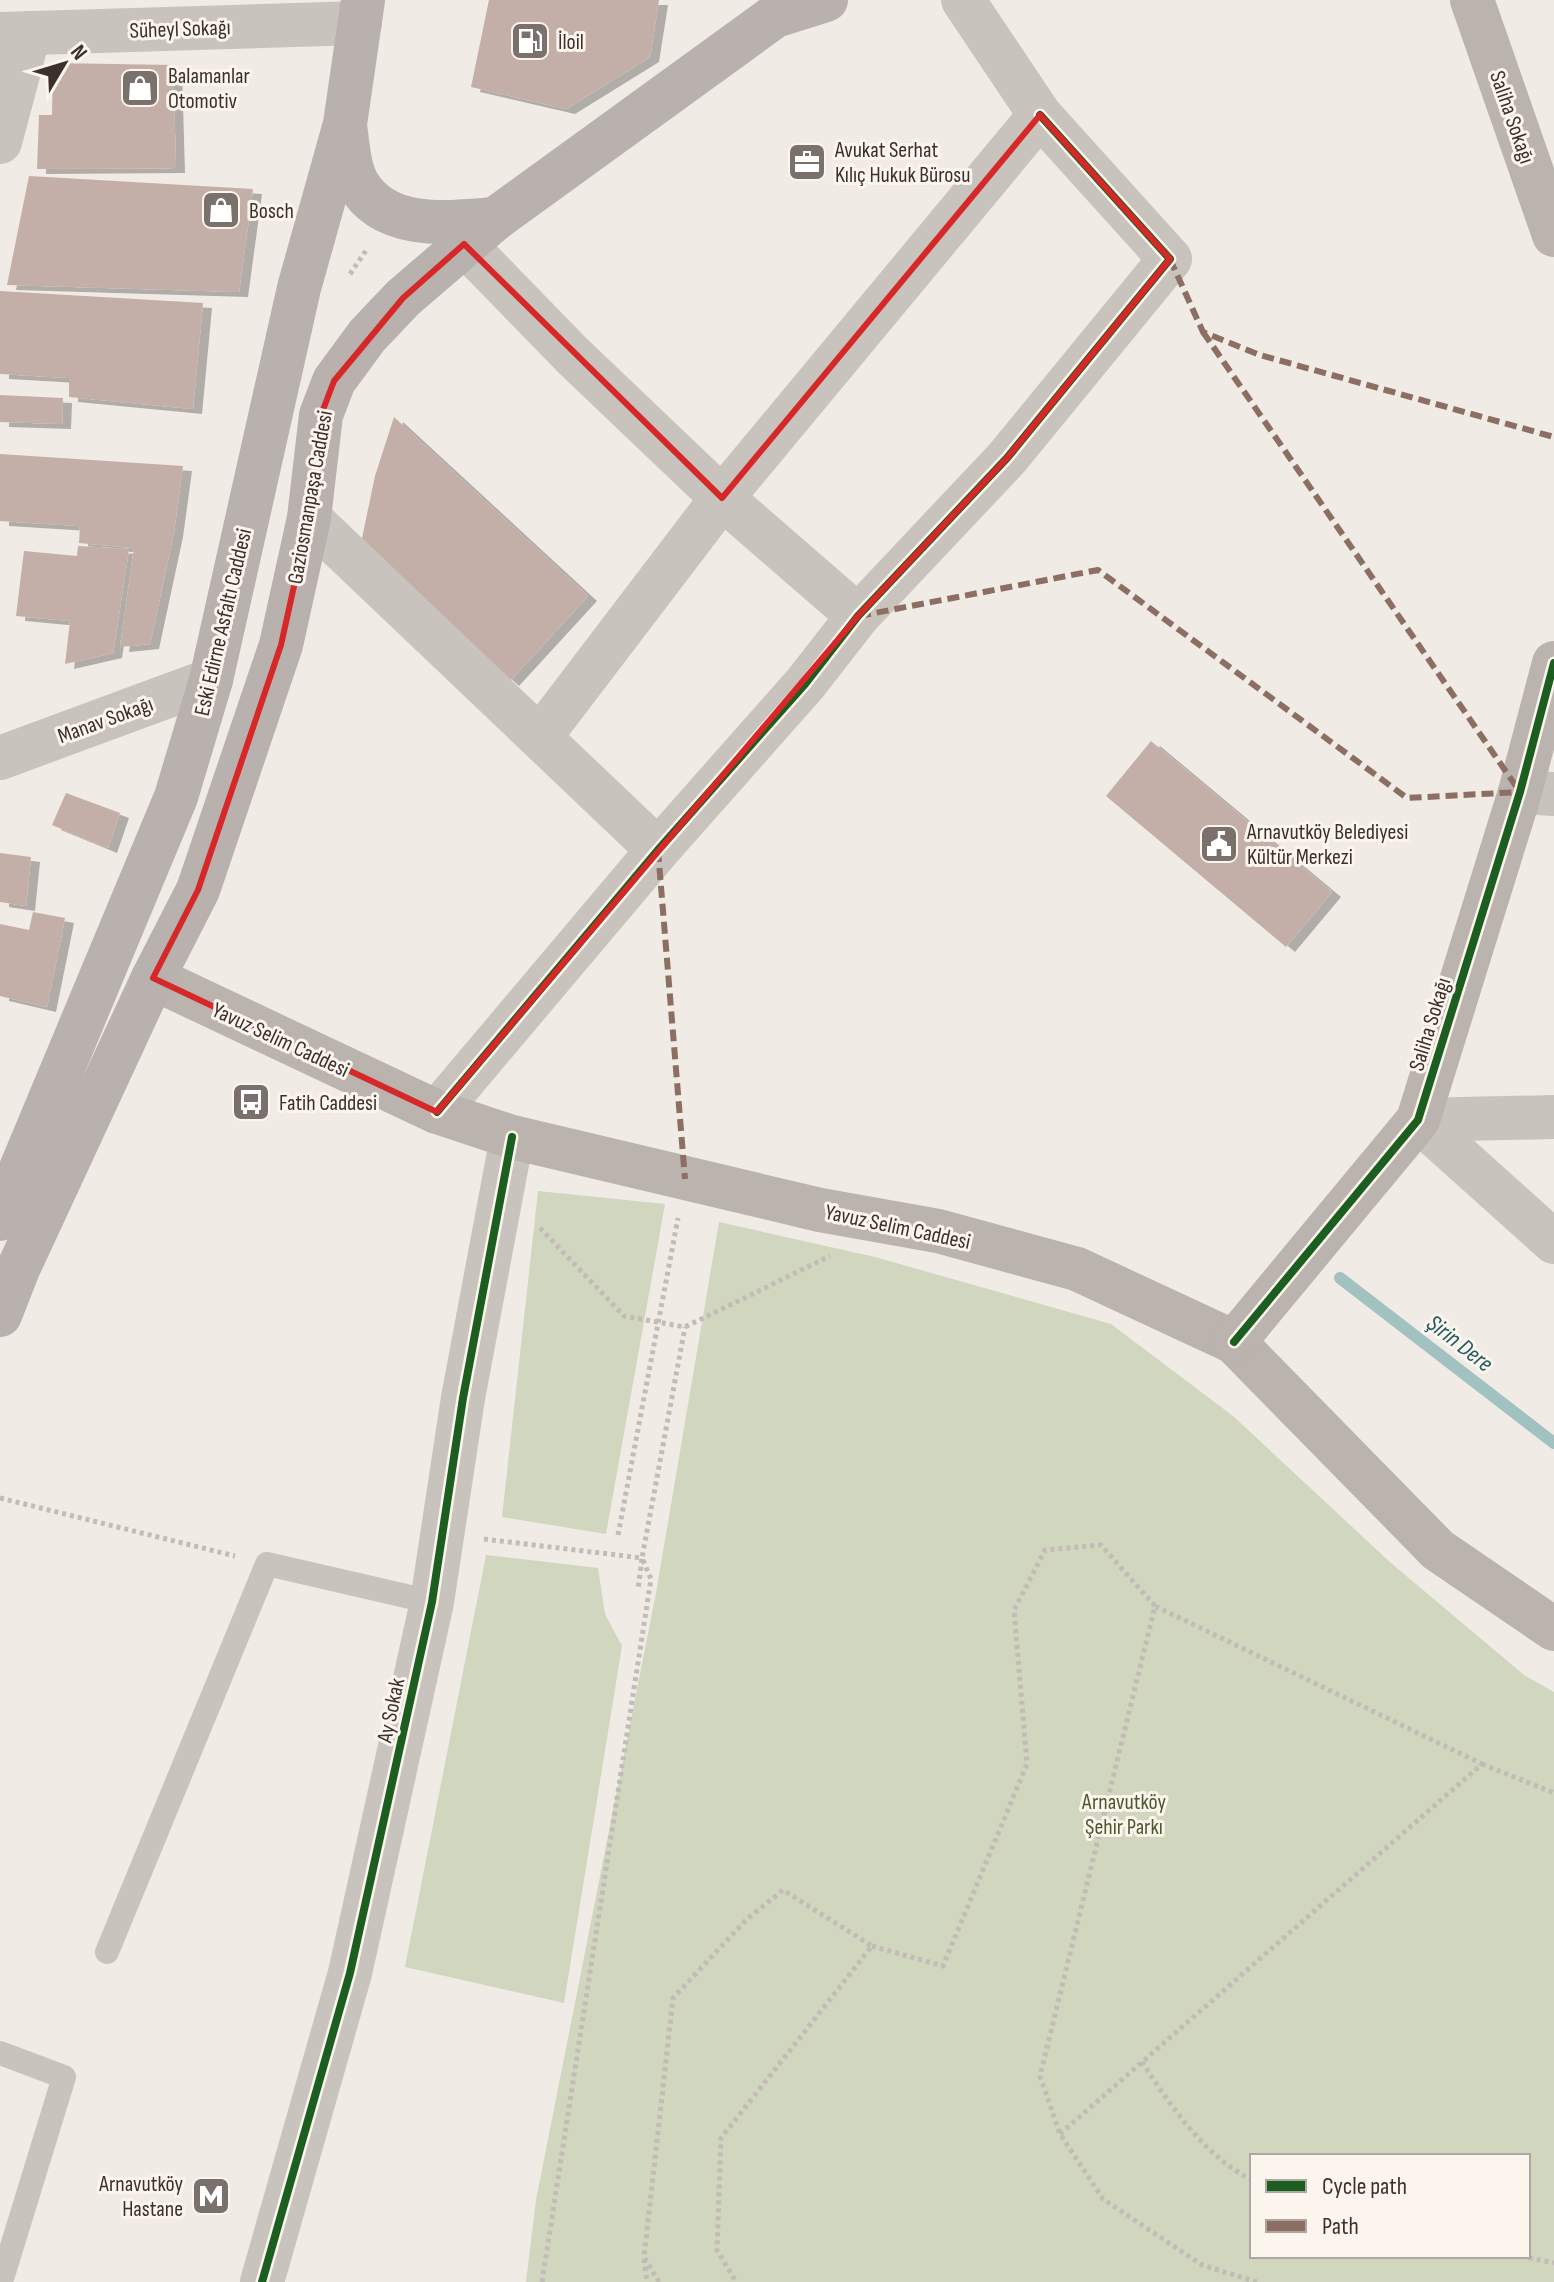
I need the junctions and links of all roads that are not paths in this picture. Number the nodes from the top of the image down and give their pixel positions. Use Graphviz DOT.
graph roads {
  1 [pos="826,0"];
  2 [pos="963,0"];
  3 [pos="1472,0"];
  4 [pos="362,11"];
  5 [pos="14,34"];
  6 [pos="1040,115"];
  7 [pos="345,124"];
  8 [pos="0,142"];
  9 [pos="480,232"];
  10 [pos="1554,235"];
  11 [pos="722,498"];
  12 [pos="309,518"];
  13 [pos="858,616"];
  14 [pos="1554,663"];
  15 [pos="211,680"];
  16 [pos="540,737"];
  17 [pos="0,758"];
  18 [pos="1537,793"];
  19 [pos="658,850"];
  20 [pos="153,978"];
  21 [pos="437,1112"];
  22 [pos="1554,1117"];
  23 [pos="1418,1120"];
  24 [pos="512,1137"];
  25 [pos="9,1174"];
  26 [pos="0,1219"];
  27 [pos="1554,1242"];
  28 [pos="0,1315"];
  29 [pos="1234,1342"];
  30 [pos="432,1602"];
  31 [pos="1554,1629"];
  32 [pos="107,1952"];
  33 [pos="0,2053"];
  34 [pos="1,2282"];
  35 [pos="262,2282"];
  1 -- 9 [label="main road, Gaziosmanpaşa Caddesi"];
  2 -- 6 [label="street"];
  3 -- 10 [label="main road, Saliha Sokağı"];
  4 -- 5 [label="street, Süheyl Sokağı"];
  4 -- 7 [label="main road, Eski Edirne Asfaltı Caddesi"];
  5 -- 8 [label="street"];
  6 -- 11 [label="street"];
  6 -- 13 [label="street"];
  7 -- 9 [label="main road"];
  7 -- 15 [label="main road, Eski Edirne Asfaltı Caddesi"];
  9 -- 11 [label="street"];
  9 -- 12 [label="main road, Gaziosmanpaşa Caddesi"];
  11 -- 13 [label="street"];
  11 -- 16 [label="street"];
  12 -- 16 [label="street"];
  12 -- 20 [label="main road, Gaziosmanpaşa Caddesi"];
  13 -- 19 [label="street"];
  14 -- 18 [label="main road, Saliha Sokağı"];
  15 -- 17 [label="street, Manav Sokağı"];
  15 -- 25 [label="main road, Eski Edirne Asfaltı Caddesi"];
  16 -- 19 [label="street"];
  18 -- 23 [label="main road, Saliha Sokağı"];
  19 -- 21 [label="street"];
  20 -- 21 [label="main road, Yavuz Selim Caddesi"];
  20 -- 28 [label="main road"];
  21 -- 24 [label="main road, Yavuz Selim Caddesi"];
  22 -- 23 [label="street"];
  23 -- 27 [label="street"];
  23 -- 29 [label="main road, Saliha Sokağı"];
  24 -- 29 [label="main road, Yavuz Selim Caddesi"];
  24 -- 30 [label="street, Ay Sokak"];
  25 -- 26 [label="main road, Eski Edirne Asfaltı Caddesi"];
  29 -- 31 [label="main road, Yavuz Selim Caddesi"];
  30 -- 32 [label="lane"];
  30 -- 35 [label="street, Ay Sokak"];
  33 -- 34 [label="lane"];
}
